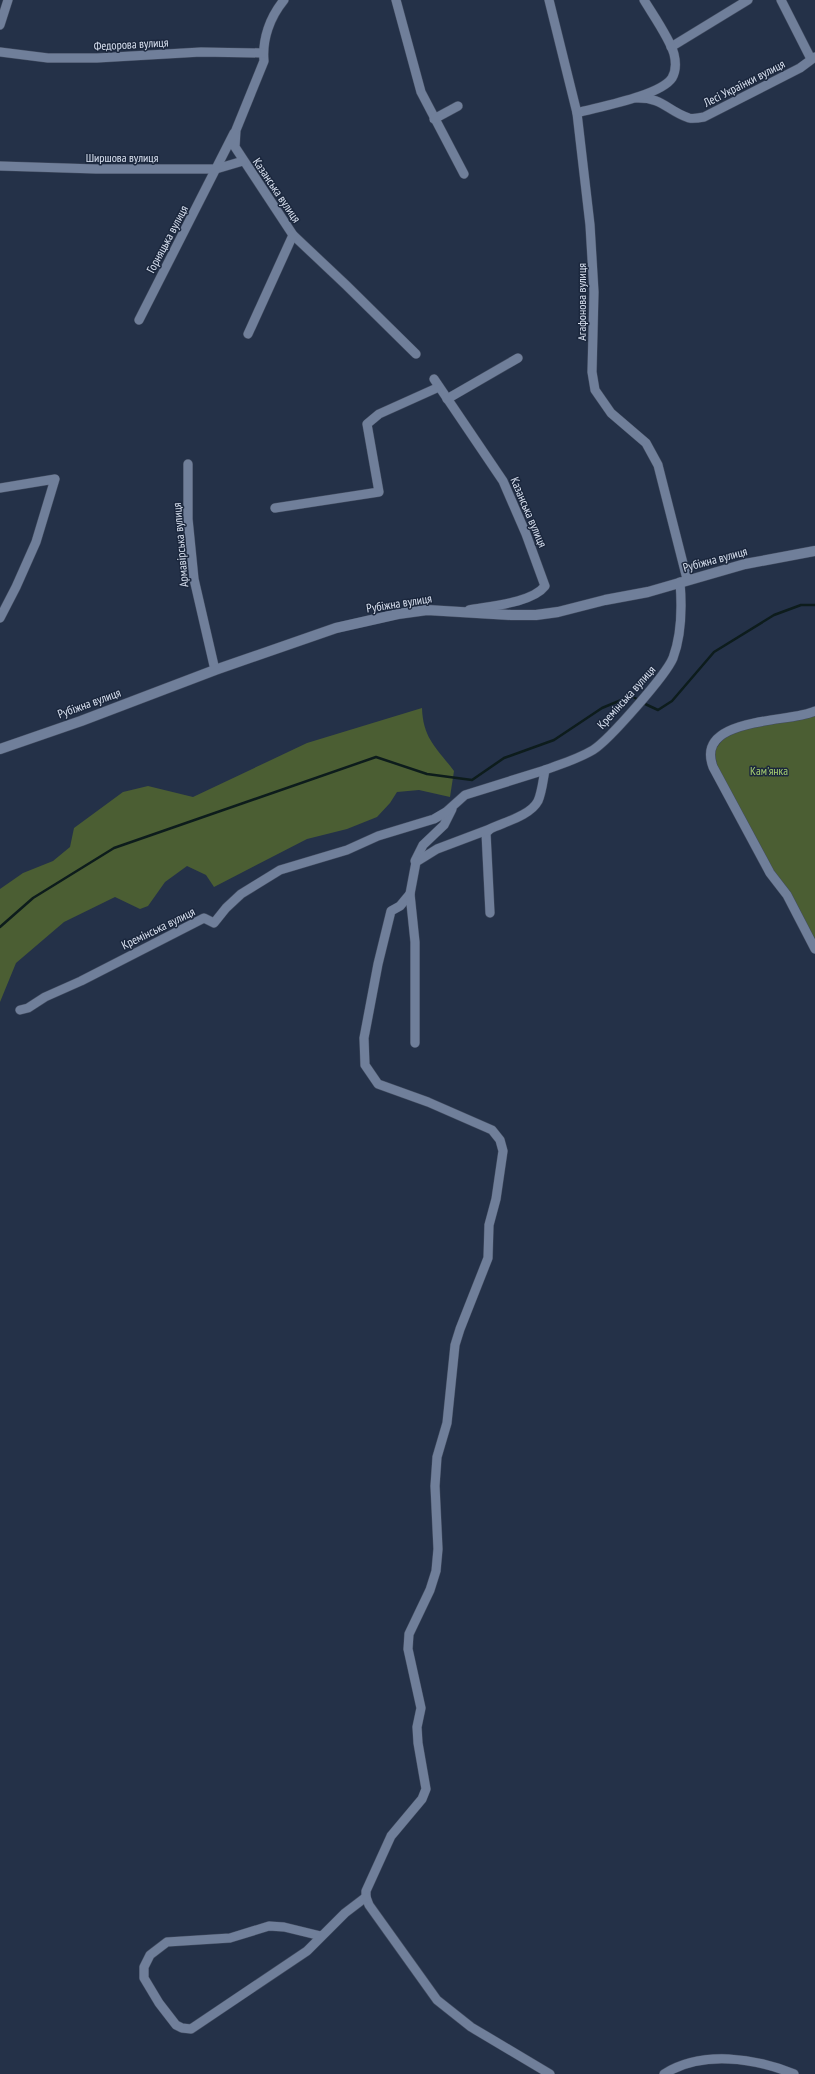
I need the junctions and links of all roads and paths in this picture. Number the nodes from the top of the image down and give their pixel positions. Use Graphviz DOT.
graph roads {
  1 [pos="8,0"];
  2 [pos="284,0"];
  3 [pos="396,0"];
  4 [pos="549,0"];
  5 [pos="644,0"];
  6 [pos="748,0"];
  7 [pos="781,0"];
  8 [pos="0,26"];
  9 [pos="671,47"];
  10 [pos="0,52"];
  11 [pos="263,53"];
  12 [pos="813,58"];
  13 [pos="636,98"];
  14 [pos="458,106"];
  15 [pos="577,113"];
  16 [pos="434,119"];
  17 [pos="236,130"];
  18 [pos="243,161"];
  19 [pos="0,166"];
  20 [pos="216,169"];
  21 [pos="464,174"];
  22 [pos="293,235"];
  23 [pos="139,320"];
  24 [pos="248,334"];
  25 [pos="416,354"];
  26 [pos="518,358"];
  27 [pos="447,399"];
  28 [pos="188,464"];
  29 [pos="0,488"];
  30 [pos="275,508"];
  31 [pos="815,551"];
  32 [pos="684,581"];
  33 [pos="465,611"];
  34 [pos="0,618"];
  35 [pos="214,670"];
  36 [pos="815,712"];
  37 [pos="0,749"];
  38 [pos="545,770"];
  39 [pos="453,805"];
  40 [pos="490,829"];
  41 [pos="415,872"];
  42 [pos="410,894"];
  43 [pos="490,913"];
  44 [pos="815,949"];
  45 [pos="20,1010"];
  46 [pos="415,1043"];
  47 [pos="366,1897"];
  48 [pos="321,1936"];
  49 [pos="550,2074"];
  50 [pos="664,2074"];
  51 [pos="794,2074"];
  1 -- 8 [label="street"];
  2 -- 11 [label="street, Казанська вулиця"];
  3 -- 16 [label="street"];
  4 -- 15 [label="street, Агафонова вулиця"];
  5 -- 9 [label="street"];
  6 -- 9 [label="street"];
  7 -- 12 [label="street"];
  9 -- 13 [label="street"];
  10 -- 11 [label="street, Федорова вулиця"];
  11 -- 17 [label="street, Казанська вулиця"];
  12 -- 13 [label="street, Лесі Українки вулиця"];
  13 -- 15 [label="street"];
  14 -- 16 [label="street"];
  15 -- 32 [label="street, Агафонова вулиця"];
  16 -- 21 [label="street"];
  17 -- 18 [label="street, Казанська вулиця"];
  17 -- 20 [label="street, Горняцька вулиця"];
  18 -- 20 [label="street, Ширшова вулиця"];
  18 -- 22 [label="street, Казанська вулиця"];
  19 -- 20 [label="street, Ширшова вулиця"];
  20 -- 23 [label="street, Горняцька вулиця"];
  22 -- 24 [label="street"];
  22 -- 25 [label="street, Казанська вулиця"];
  26 -- 27 [label="street"];
  27 -- 30 [label="street, Казанська вулиця"];
  27 -- 33 [label="street, Казанська вулиця"];
  28 -- 35 [label="street, Армавірська вулиця"];
  29 -- 34 [label="street"];
  31 -- 32 [label="street, Рубіжна вулиця"];
  32 -- 33 [label="street, Рубіжна вулиця"];
  32 -- 38 [label="street, Кремінська вулиця"];
  33 -- 35 [label="street, Рубіжна вулиця"];
  35 -- 37 [label="street, Рубіжна вулиця"];
  36 -- 44 [label="street"];
  38 -- 39 [label="street, Кремінська вулиця"];
  38 -- 40 [label="street"];
  39 -- 41 [label="street"];
  39 -- 45 [label="street, Кремінська вулиця"];
  40 -- 41 [label="street"];
  40 -- 43 [label="street"];
  41 -- 42 [label="street"];
  42 -- 46 [label="street"];
  42 -- 47 [label="street"];
  47 -- 48 [label="street"];
  47 -- 49 [label="street"];
  48 -- 48 [label="street"];
  50 -- 51 [label="street"];
}
